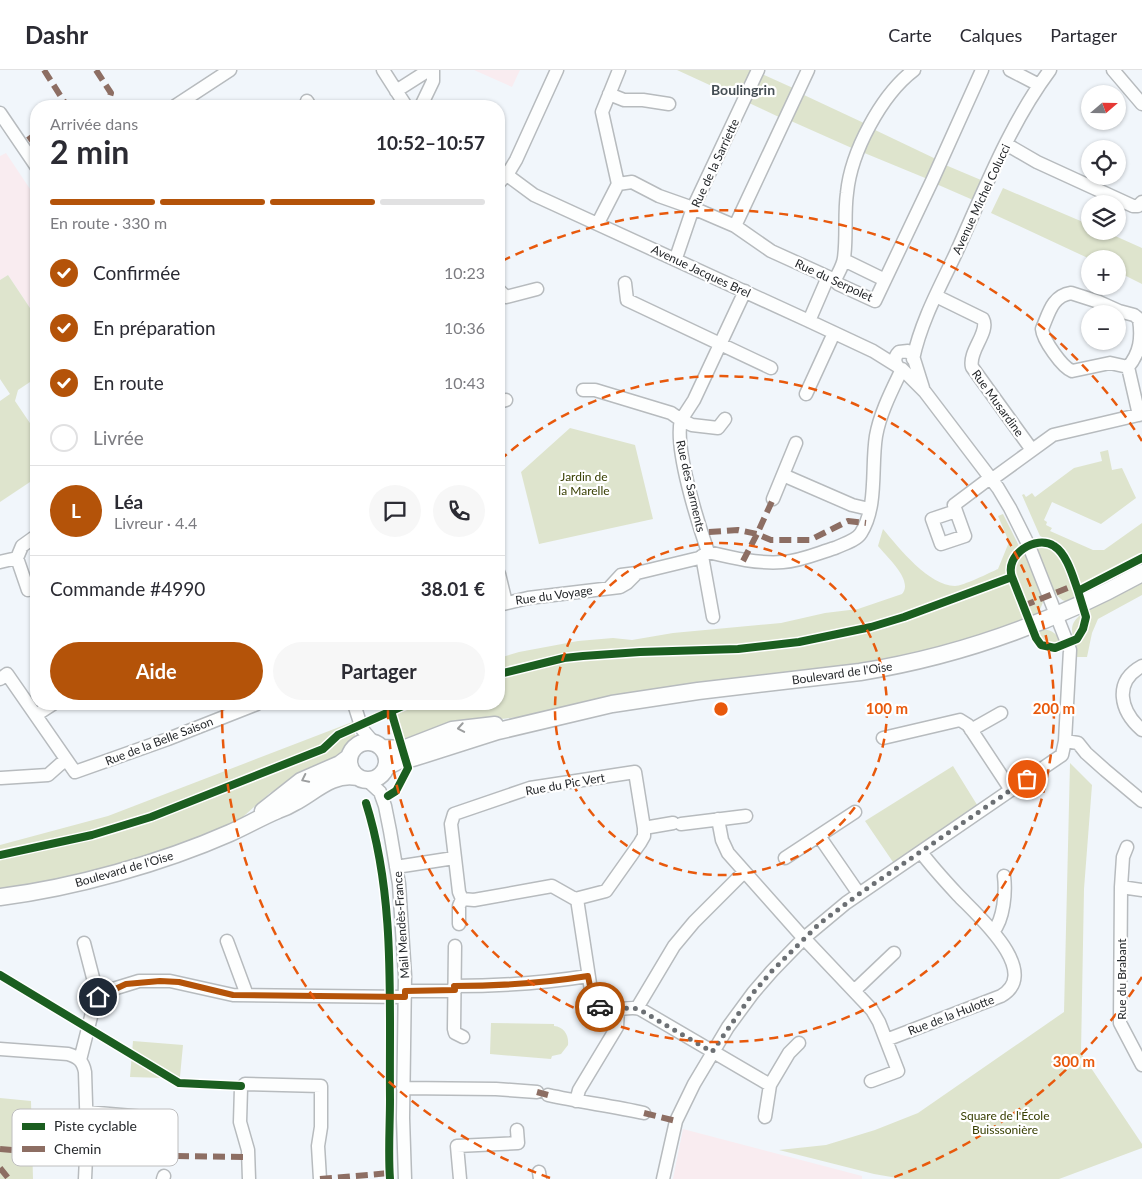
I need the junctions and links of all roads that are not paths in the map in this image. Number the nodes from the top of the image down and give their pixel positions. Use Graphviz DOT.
graph roads {
  1 [pos="230,70"];
  2 [pos="383,70"];
  3 [pos="429,70"];
  4 [pos="557,70"];
  5 [pos="619,70"];
  6 [pos="758,70"];
  7 [pos="808,70"];
  8 [pos="914,70"];
  9 [pos="982,70"];
  10 [pos="1010,70"];
  11 [pos="1050,70"];
  12 [pos="1113,70"];
  13 [pos="1039,85"];
  14 [pos="396,91"];
  15 [pos="609,94"];
  16 [pos="184,100"];
  17 [pos="402,100"];
  18 [pos="424,100"];
  19 [pos="669,104"];
  20 [pos="1142,104"];
  21 [pos="0,112"];
  22 [pos="1006,144"];
  23 [pos="30,157"];
  24 [pos="516,160"];
  25 [pos="505,175"];
  26 [pos="505,182"];
  27 [pos="618,184"];
  28 [pos="529,191"];
  29 [pos="1142,202"];
  30 [pos="693,208"];
  31 [pos="598,223"];
  32 [pos="735,226"];
  33 [pos="676,258"];
  34 [pos="844,260"];
  35 [pos="832,278"];
  36 [pos="885,280"];
  37 [pos="625,283"];
  38 [pos="537,289"];
  39 [pos="745,291"];
  40 [pos="505,295"];
  41 [pos="936,296"];
  42 [pos="809,321"];
  43 [pos="834,333"];
  44 [pos="919,333"];
  45 [pos="721,345"];
  46 [pos="873,351"];
  47 [pos="901,352"];
  48 [pos="914,360"];
  49 [pos="899,367"];
  50 [pos="1128,367"];
  51 [pos="771,368"];
  52 [pos="583,390"];
  53 [pos="924,392"];
  54 [pos="806,394"];
  55 [pos="1140,415"];
  56 [pos="725,419"];
  57 [pos="681,420"];
  58 [pos="796,443"];
  59 [pos="1032,450"];
  60 [pos="783,475"];
  61 [pos="991,479"];
  62 [pos="773,499"];
  63 [pos="869,509"];
  64 [pos="956,510"];
  65 [pos="30,540"];
  66 [pos="705,554"];
  67 [pos="17,558"];
  68 [pos="0,562"];
  69 [pos="1142,573"];
  70 [pos="30,589"];
  71 [pos="505,603"];
  72 [pos="1057,616"];
  73 [pos="713,617"];
  74 [pos="1142,666"];
  75 [pos="0,679"];
  76 [pos="30,707"];
  77 [pos="32,710"];
  78 [pos="44,710"];
  79 [pos="242,710"];
  80 [pos="356,710"];
  81 [pos="1001,713"];
  82 [pos="36,716"];
  83 [pos="1066,720"];
  84 [pos="527,723"];
  85 [pos="971,730"];
  86 [pos="1142,730"];
  87 [pos="883,738"];
  88 [pos="369,741"];
  89 [pos="1065,744"];
  90 [pos="1084,751"];
  91 [pos="348,758"];
  92 [pos="66,759"];
  93 [pos="373,775"];
  94 [pos="1,778"];
  95 [pos="1011,790"];
  96 [pos="1142,801"];
  97 [pos="856,812"];
  98 [pos="746,816"];
  99 [pos="718,820"];
  100 [pos="244,826"];
  101 [pos="644,828"];
  102 [pos="819,836"];
  103 [pos="1127,847"];
  104 [pos="921,852"];
  105 [pos="454,858"];
  106 [pos="785,858"];
  107 [pos="396,867"];
  108 [pos="744,872"];
  109 [pos="1004,876"];
  110 [pos="1121,887"];
  111 [pos="1142,890"];
  112 [pos="859,894"];
  113 [pos="0,897"];
  114 [pos="462,899"];
  115 [pos="577,899"];
  116 [pos="459,924"];
  117 [pos="993,932"];
  118 [pos="804,938"];
  119 [pos="227,940"];
  120 [pos="84,943"];
  121 [pos="455,946"];
  122 [pos="894,953"];
  123 [pos="588,976"];
  124 [pos="455,988"];
  125 [pos="854,991"];
  126 [pos="405,994"];
  127 [pos="247,995"];
  128 [pos="98,997"];
  129 [pos="637,1008"];
  130 [pos="611,1010"];
  131 [pos="463,1037"];
  132 [pos="886,1040"];
  133 [pos="799,1043"];
  134 [pos="0,1049"];
  135 [pos="712,1052"];
  136 [pos="80,1060"];
  137 [pos="1142,1065"];
  138 [pos="872,1081"];
  139 [pos="770,1085"];
  140 [pos="404,1088"];
  141 [pos="576,1101"];
  142 [pos="86,1109"];
  143 [pos="644,1113"];
  144 [pos="765,1117"];
  145 [pos="517,1130"];
  146 [pos="86,1166"];
  147 [pos="85,1179"];
  148 [pos="249,1179"];
  149 [pos="320,1179"];
  150 [pos="405,1179"];
  151 [pos="460,1179"];
  152 [pos="663,1179"];
  1 -- 16 [label="street"];
  2 -- 14 [label="street"];
  3 -- 14 [label="street"];
  3 -- 18 [label="street"];
  4 -- 24 [label="street"];
  5 -- 15 [label="street"];
  6 -- 30 [label="street, Rue de la Sarriette"];
  7 -- 32 [label="street"];
  8 -- 34 [label="street"];
  9 -- 36 [label="street, Rue du Serpolet"];
  10 -- 13 [label="street"];
  11 -- 13 [label="street, Avenue Michel Colucci"];
  12 -- 20 [label="street"];
  13 -- 22 [label="street, Avenue Michel Colucci"];
  14 -- 17 [label="street"];
  15 -- 19 [label="street"];
  15 -- 27 [label="street"];
  21 -- 23 [label="street"];
  22 -- 29 [label="street"];
  22 -- 41 [label="street, Avenue Michel Colucci"];
  24 -- 25 [label="street"];
  24 -- 28 [label="street"];
  26 -- 28 [label="street, Avenue Jacques Brel"];
  27 -- 30 [label="street, Rue du Serpolet"];
  27 -- 31 [label="street"];
  28 -- 31 [label="street, Avenue Jacques Brel"];
  30 -- 32 [label="street, Rue du Serpolet"];
  30 -- 33 [label="street, Rue de la Sarriette"];
  31 -- 33 [label="street, Avenue Jacques Brel"];
  32 -- 35 [label="street, Rue du Serpolet"];
  33 -- 39 [label="street, Avenue Jacques Brel"];
  34 -- 35 [label="street"];
  34 -- 36 [label="street"];
  35 -- 36 [label="street, Rue du Serpolet"];
  35 -- 42 [label="street"];
  37 -- 45 [label="street"];
  38 -- 40 [label="street"];
  39 -- 42 [label="street, Avenue Jacques Brel"];
  39 -- 45 [label="street, Rue des Sarments"];
  41 -- 44 [label="street, Avenue Michel Colucci"];
  41 -- 59 [label="street, Rue Musardine"];
  42 -- 43 [label="street, Avenue Jacques Brel"];
  43 -- 46 [label="street, Avenue Jacques Brel"];
  43 -- 54 [label="street"];
  44 -- 47 [label="street, Avenue Michel Colucci"];
  44 -- 48 [label="street, Avenue Michel Colucci"];
  45 -- 51 [label="street"];
  45 -- 57 [label="street, Rue des Sarments"];
  46 -- 47 [label="street, Avenue Jacques Brel"];
  46 -- 49 [label="street, Avenue Jacques Brel"];
  47 -- 48 [label="street"];
  47 -- 49 [label="street"];
  48 -- 49 [label="street"];
  48 -- 53 [label="street, Avenue Jacques Brel"];
  49 -- 53 [label="street, Avenue Jacques Brel"];
  49 -- 63 [label="street, Rue du Voyage"];
  50 -- 50 [label="street"];
  50 -- 55 [label="street"];
  52 -- 57 [label="street, Rue des Sarments"];
  53 -- 61 [label="street, Avenue Jacques Brel"];
  55 -- 59 [label="street"];
  56 -- 57 [label="street, Rue des Sarments"];
  57 -- 66 [label="street, Rue des Sarments"];
  58 -- 60 [label="street"];
  59 -- 61 [label="street"];
  60 -- 62 [label="street"];
  60 -- 63 [label="street"];
  61 -- 64 [label="street"];
  61 -- 72 [label="street, Avenue Jacques Brel"];
  63 -- 66 [label="street, Rue du Voyage"];
  65 -- 67 [label="street"];
  66 -- 71 [label="street, Rue du Voyage"];
  66 -- 73 [label="street, Rue des Sarments"];
  67 -- 68 [label="street"];
  67 -- 70 [label="street"];
  69 -- 72 [label="main road, Boulevard de l'Oise"];
  72 -- 83 [label="street, Avenue Jacques Brel"];
  72 -- 84 [label="main road, Boulevard de l'Oise"];
  74 -- 86 [label="street"];
  75 -- 76 [label="street, Rue de la Belle Saison"];
  77 -- 82 [label="street, Rue de la Belle Saison"];
  78 -- 82 [label="street"];
  79 -- 92 [label="street, Rue de la Belle Saison"];
  80 -- 88 [label="street"];
  81 -- 85 [label="street"];
  82 -- 92 [label="street, Rue de la Belle Saison"];
  83 -- 89 [label="street, Avenue Jacques Brel"];
  83 -- 90 [label="street"];
  84 -- 88 [label="main road, Boulevard de l'Oise, one-way"];
  84 -- 93 [label="main road, Boulevard de l'Oise"];
  85 -- 87 [label="street"];
  85 -- 95 [label="street"];
  88 -- 91 [label="main road"];
  88 -- 93 [label="main road"];
  89 -- 90 [label="street"];
  89 -- 95 [label="street"];
  90 -- 96 [label="street"];
  91 -- 93 [label="main road"];
  91 -- 100 [label="main road, Boulevard de l'Oise, one-way"];
  92 -- 94 [label="street"];
  93 -- 100 [label="main road, Boulevard de l'Oise"];
  93 -- 107 [label="street, Mail Mendès-France"];
  95 -- 104 [label="street"];
  97 -- 102 [label="street"];
  98 -- 99 [label="street"];
  99 -- 101 [label="street"];
  99 -- 108 [label="street"];
  100 -- 113 [label="main road, Boulevard de l'Oise"];
  101 -- 105 [label="street, Rue du Pic Vert"];
  101 -- 115 [label="street"];
  102 -- 106 [label="street"];
  102 -- 112 [label="street"];
  103 -- 110 [label="street, Rue du Brabant"];
  104 -- 112 [label="street"];
  104 -- 117 [label="street, Rue de la Hulotte"];
  105 -- 107 [label="street"];
  105 -- 114 [label="street, Rue du Pic Vert"];
  107 -- 126 [label="street, Mail Mendès-France"];
  108 -- 118 [label="street"];
  108 -- 129 [label="street"];
  109 -- 117 [label="street"];
  110 -- 111 [label="street"];
  110 -- 137 [label="street, Rue du Brabant"];
  112 -- 118 [label="street"];
  114 -- 115 [label="street"];
  114 -- 116 [label="street, Rue du Pic Vert"];
  115 -- 123 [label="street"];
  117 -- 132 [label="street, Rue de la Hulotte"];
  118 -- 125 [label="street"];
  118 -- 135 [label="street"];
  119 -- 127 [label="street"];
  120 -- 128 [label="street"];
  121 -- 124 [label="street"];
  122 -- 125 [label="street"];
  123 -- 124 [label="street"];
  123 -- 130 [label="street"];
  124 -- 126 [label="street"];
  124 -- 131 [label="street"];
  125 -- 132 [label="street"];
  126 -- 127 [label="street"];
  126 -- 140 [label="street, Mail Mendès-France"];
  127 -- 128 [label="street"];
  128 -- 136 [label="street"];
  129 -- 130 [label="street"];
  129 -- 135 [label="street"];
  130 -- 141 [label="street"];
  132 -- 138 [label="street"];
  133 -- 139 [label="street"];
  134 -- 136 [label="street"];
  135 -- 139 [label="street"];
  135 -- 152 [label="street"];
  136 -- 142 [label="street"];
  139 -- 144 [label="street"];
  140 -- 141 [label="street"];
  140 -- 150 [label="street, Mail Mendès-France"];
  141 -- 143 [label="street"];
  145 -- 151 [label="street"];
  146 -- 147 [label="street"];
  148 -- 149 [label="street"];
}
